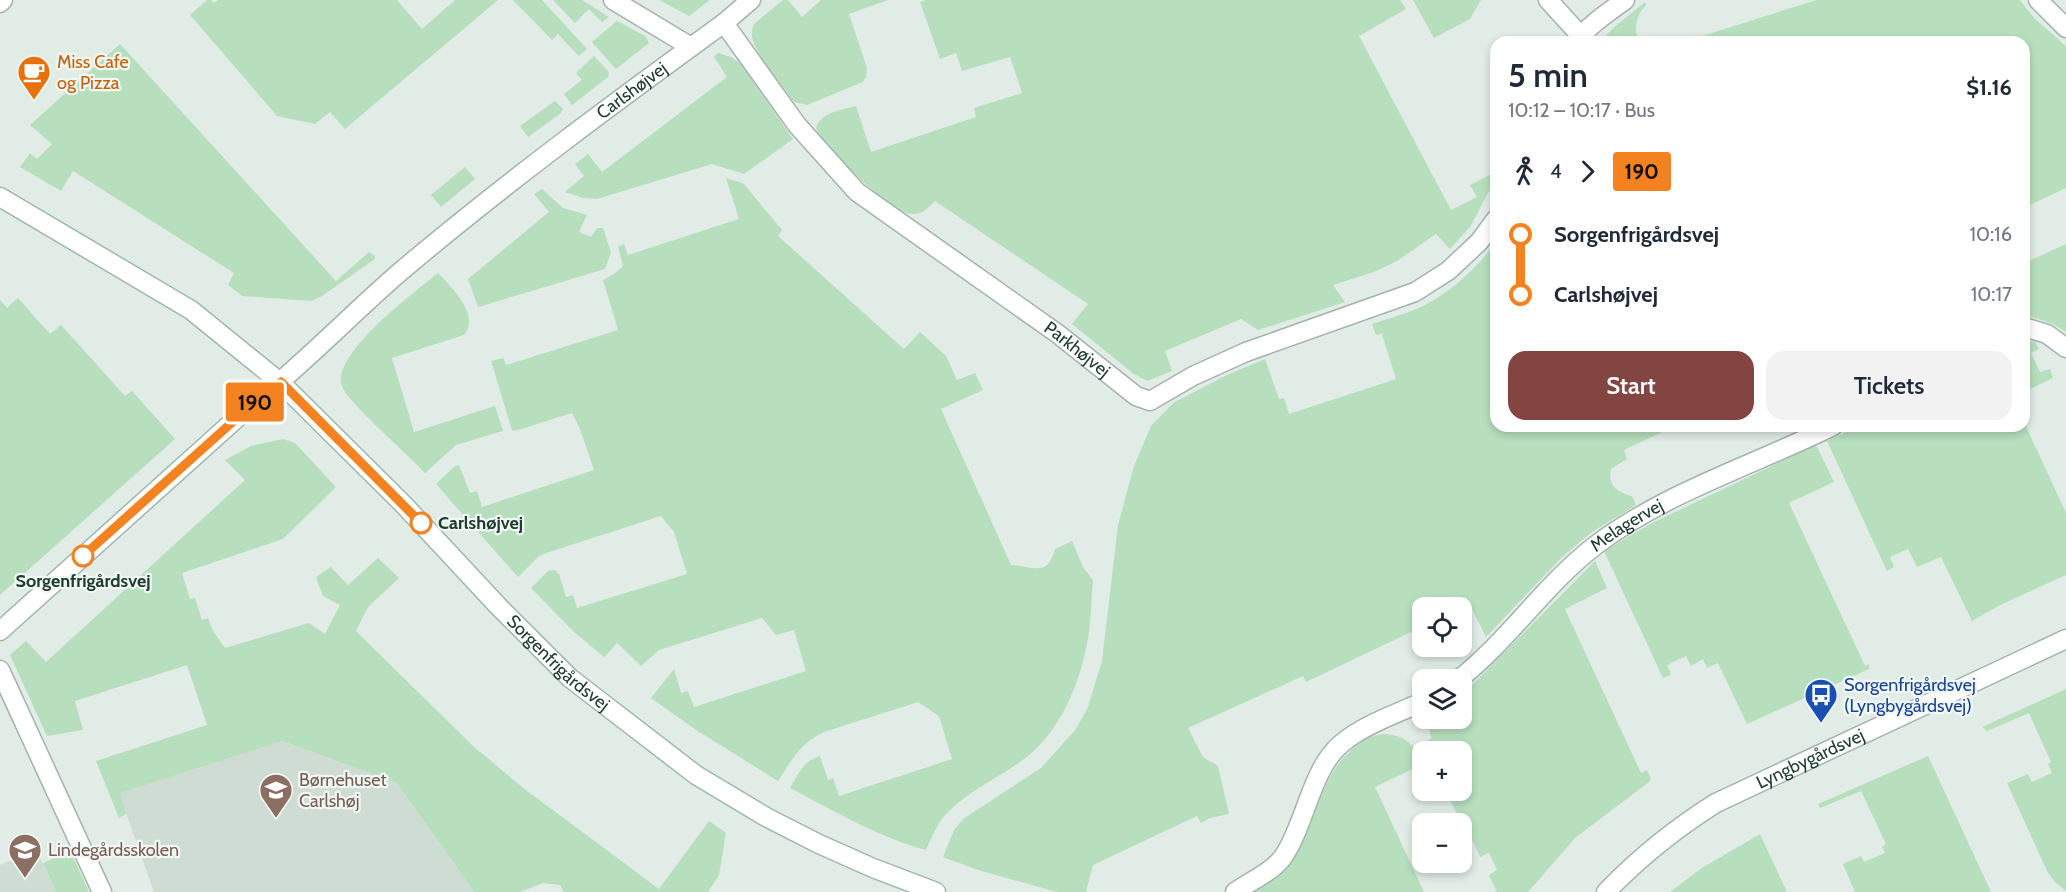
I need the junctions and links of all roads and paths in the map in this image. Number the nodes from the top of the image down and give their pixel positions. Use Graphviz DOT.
graph roads {
  1 [pos="613,0"];
  2 [pos="751,0"];
  3 [pos="1548,0"];
  4 [pos="1625,0"];
  5 [pos="2037,0"];
  6 [pos="724,23"];
  7 [pos="2066,28"];
  8 [pos="1577,36"];
  9 [pos="1583,36"];
  10 [pos="691,47"];
  11 [pos="0,197"];
  12 [pos="1490,227"];
  13 [pos="2030,329"];
  14 [pos="2066,348"];
  15 [pos="281,382"];
  16 [pos="1820,432"];
  17 [pos="0,631"];
  18 [pos="2066,639"];
  19 [pos="1470,669"];
  20 [pos="0,670"];
  21 [pos="1412,707"];
  22 [pos="102,892"];
  23 [pos="936,892"];
  24 [pos="1235,892"];
  25 [pos="1606,892"];
  1 -- 10 [label="street"];
  2 -- 6 [label="street, Carlshøjvej"];
  3 -- 8 [label="street"];
  4 -- 9 [label="street"];
  5 -- 7 [label="street"];
  6 -- 10 [label="street, Carlshøjvej"];
  6 -- 12 [label="street, Parkhøjvej"];
  10 -- 15 [label="street, Carlshøjvej"];
  11 -- 15 [label="street, Sorgenfrigårdsvej"];
  13 -- 14 [label="street"];
  15 -- 17 [label="street, Carlshøjvej"];
  15 -- 23 [label="street, Sorgenfrigårdsvej"];
  16 -- 19 [label="street, Melagervej"];
  18 -- 25 [label="street, Lyngbygårdsvej"];
  20 -- 22 [label="street"];
  21 -- 24 [label="street"];
}
